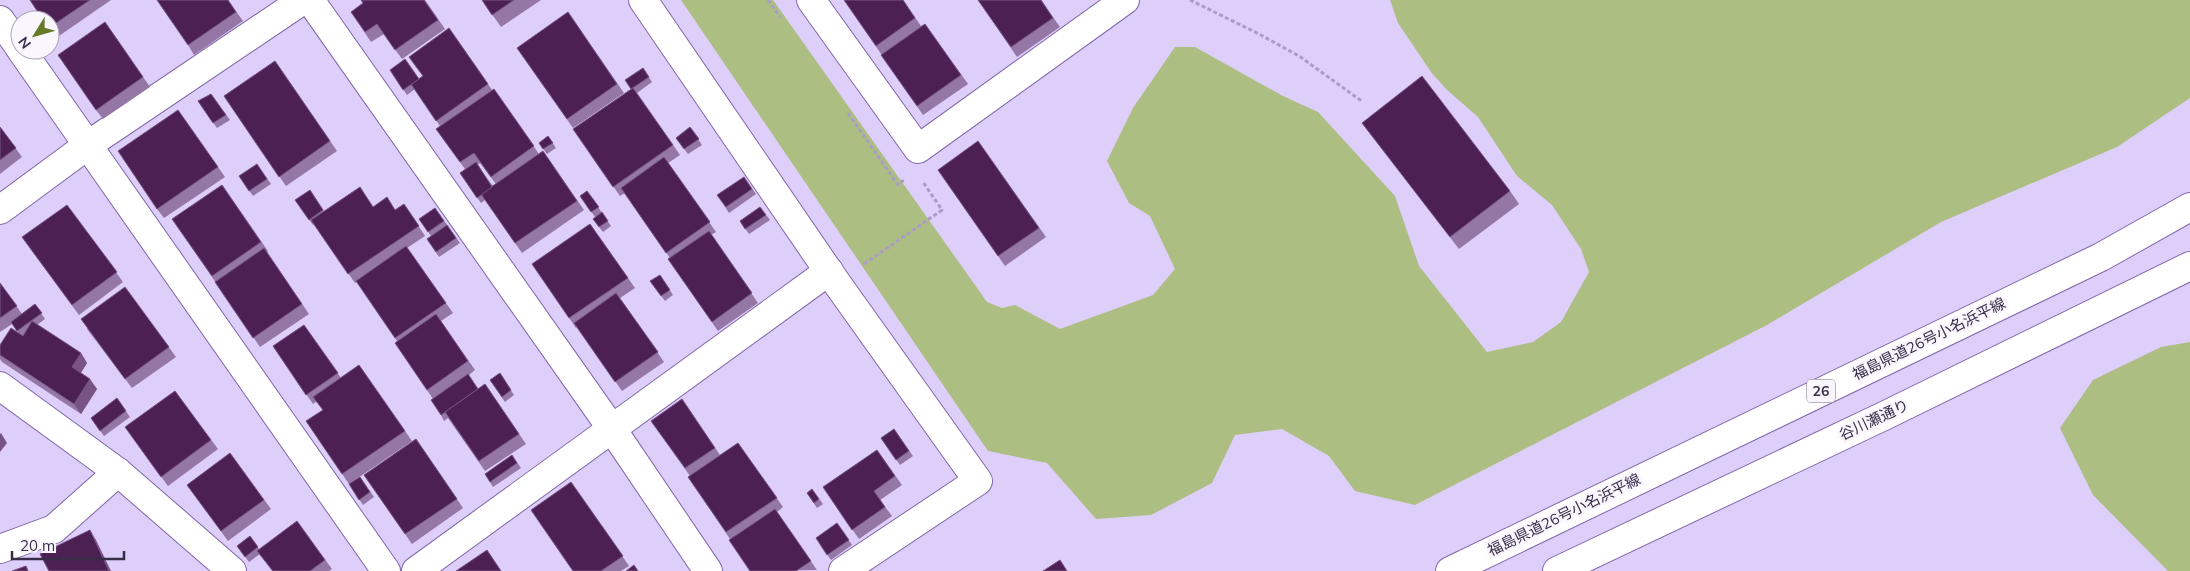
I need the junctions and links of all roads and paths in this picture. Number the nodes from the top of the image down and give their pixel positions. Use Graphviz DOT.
graph roads {
  1 [pos="303,0"];
  2 [pos="310,0"];
  3 [pos="643,0"];
  4 [pos="811,0"];
  5 [pos="1190,0"];
  6 [pos="1123,1"];
  7 [pos="0,20"];
  8 [pos="10,34"];
  9 [pos="29,60"];
  10 [pos="1363,102"];
  11 [pos="88,145"];
  12 [pos="918,149"];
  13 [pos="2190,207"];
  14 [pos="0,210"];
  15 [pos="2190,266"];
  16 [pos="833,277"];
  17 [pos="0,386"];
  18 [pos="612,429"];
  19 [pos="118,472"];
  20 [pos="0,549"];
  21 [pos="232,571"];
  22 [pos="386,571"];
  23 [pos="416,571"];
  24 [pos="708,571"];
  25 [pos="842,571"];
  26 [pos="1450,571"];
  27 [pos="1556,571"];
  1 -- 11 [label="street"];
  2 -- 18 [label="street"];
  3 -- 16 [label="street"];
  4 -- 12 [label="street"];
  5 -- 10 [label="path"];
  6 -- 12 [label="street"];
  7 -- 8 [label="street"];
  9 -- 11 [label="street"];
  11 -- 14 [label="street"];
  11 -- 22 [label="street"];
  12 -- 16 [label="path"];
  13 -- 26 [label="street, 福島県道26号小名浜平線 / 26"];
  15 -- 27 [label="street, 谷川瀬通り"];
  16 -- 18 [label="street"];
  16 -- 25 [label="street"];
  17 -- 19 [label="street"];
  18 -- 23 [label="street"];
  18 -- 24 [label="street"];
  19 -- 20 [label="street"];
  19 -- 21 [label="street"];
}
